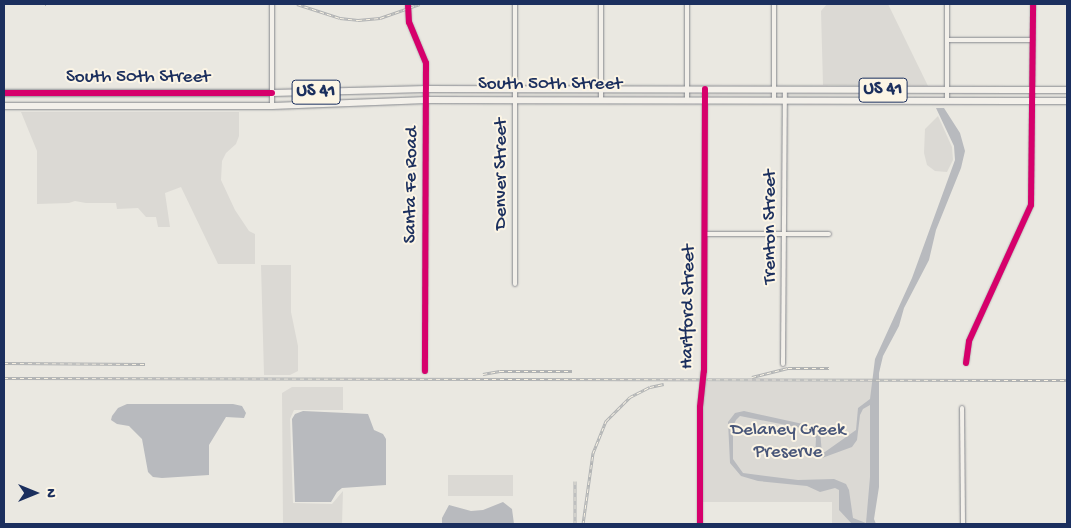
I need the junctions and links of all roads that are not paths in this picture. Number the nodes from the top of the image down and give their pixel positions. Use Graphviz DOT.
graph roads {
  1 [pos="272,4"];
  2 [pos="408,4"];
  3 [pos="515,4"];
  4 [pos="601,4"];
  5 [pos="687,4"];
  6 [pos="774,4"];
  7 [pos="947,4"];
  8 [pos="1033,4"];
  9 [pos="947,40"];
  10 [pos="1033,40"];
  11 [pos="427,89"];
  12 [pos="514,89"];
  13 [pos="601,89"];
  14 [pos="687,89"];
  15 [pos="705,89"];
  16 [pos="774,90"];
  17 [pos="785,90"];
  18 [pos="860,90"];
  19 [pos="947,90"];
  20 [pos="1033,90"];
  21 [pos="1067,90"];
  22 [pos="4,93"];
  23 [pos="272,94"];
  24 [pos="428,100"];
  25 [pos="516,100"];
  26 [pos="601,100"];
  27 [pos="686,100"];
  28 [pos="705,100"];
  29 [pos="774,100"];
  30 [pos="785,100"];
  31 [pos="860,100"];
  32 [pos="947,101"];
  33 [pos="1033,101"];
  34 [pos="1067,101"];
  35 [pos="4,106"];
  36 [pos="272,106"];
  37 [pos="785,233"];
  38 [pos="705,234"];
  39 [pos="829,234"];
  40 [pos="515,284"];
  41 [pos="966,363"];
  42 [pos="783,364"];
  43 [pos="425,371"];
  44 [pos="962,408"];
  45 [pos="700,524"];
  46 [pos="963,524"];
  1 -- 23 [label="street"];
  2 -- 11 [label="street, Santa Fe Road"];
  3 -- 12 [label="street, Denver Street"];
  4 -- 13 [label="street"];
  5 -- 14 [label="street"];
  6 -- 16 [label="street"];
  7 -- 9 [label="street"];
  8 -- 10 [label="street"];
  9 -- 10 [label="street"];
  9 -- 19 [label="street"];
  10 -- 20 [label="street"];
  11 -- 12 [label="main road, South 50th Street / US 41"];
  11 -- 23 [label="main road, South 50th Street / US 41"];
  11 -- 24 [label="street, Santa Fe Road"];
  12 -- 13 [label="main road, South 50th Street / US 41"];
  12 -- 25 [label="street, Denver Street"];
  13 -- 14 [label="main road, South 50th Street / US 41"];
  13 -- 26 [label="street"];
  14 -- 15 [label="main road, South 50th Street / US 41"];
  14 -- 27 [label="street"];
  15 -- 16 [label="main road, South 50th Street / US 41"];
  15 -- 28 [label="street, Hartford Street"];
  16 -- 17 [label="main road, South 50th Street / US 41"];
  16 -- 29 [label="street"];
  17 -- 18 [label="main road, South 50th Street / US 41"];
  17 -- 30 [label="street, Trenton Street"];
  18 -- 19 [label="main road, South 50th Street / US 41"];
  18 -- 31 [label="street"];
  19 -- 20 [label="main road, South 50th Street / US 41"];
  19 -- 32 [label="street"];
  20 -- 21 [label="main road, South 50th Street / US 41"];
  20 -- 33 [label="street"];
  22 -- 23 [label="main road, South 50th Street / US 41"];
  23 -- 36 [label="street"];
  24 -- 25 [label="main road, South 50th Street / US 41"];
  24 -- 36 [label="main road, South 50th Street / US 41"];
  24 -- 43 [label="street, Santa Fe Road"];
  25 -- 26 [label="main road, South 50th Street / US 41"];
  25 -- 40 [label="street, Denver Street"];
  26 -- 27 [label="main road, South 50th Street / US 41"];
  27 -- 28 [label="main road, South 50th Street / US 41"];
  28 -- 29 [label="main road, South 50th Street / US 41"];
  28 -- 38 [label="street, Hartford Street"];
  29 -- 30 [label="main road, South 50th Street / US 41"];
  30 -- 31 [label="main road, South 50th Street / US 41"];
  30 -- 37 [label="street, Trenton Street"];
  31 -- 32 [label="main road, South 50th Street / US 41"];
  32 -- 33 [label="main road, South 50th Street / US 41"];
  33 -- 34 [label="main road, South 50th Street / US 41"];
  33 -- 41 [label="street"];
  35 -- 36 [label="main road, South 50th Street / US 41"];
  37 -- 38 [label="street"];
  37 -- 39 [label="street"];
  37 -- 42 [label="street, Trenton Street"];
  38 -- 45 [label="street, Hartford Street"];
  44 -- 46 [label="street"];
}
